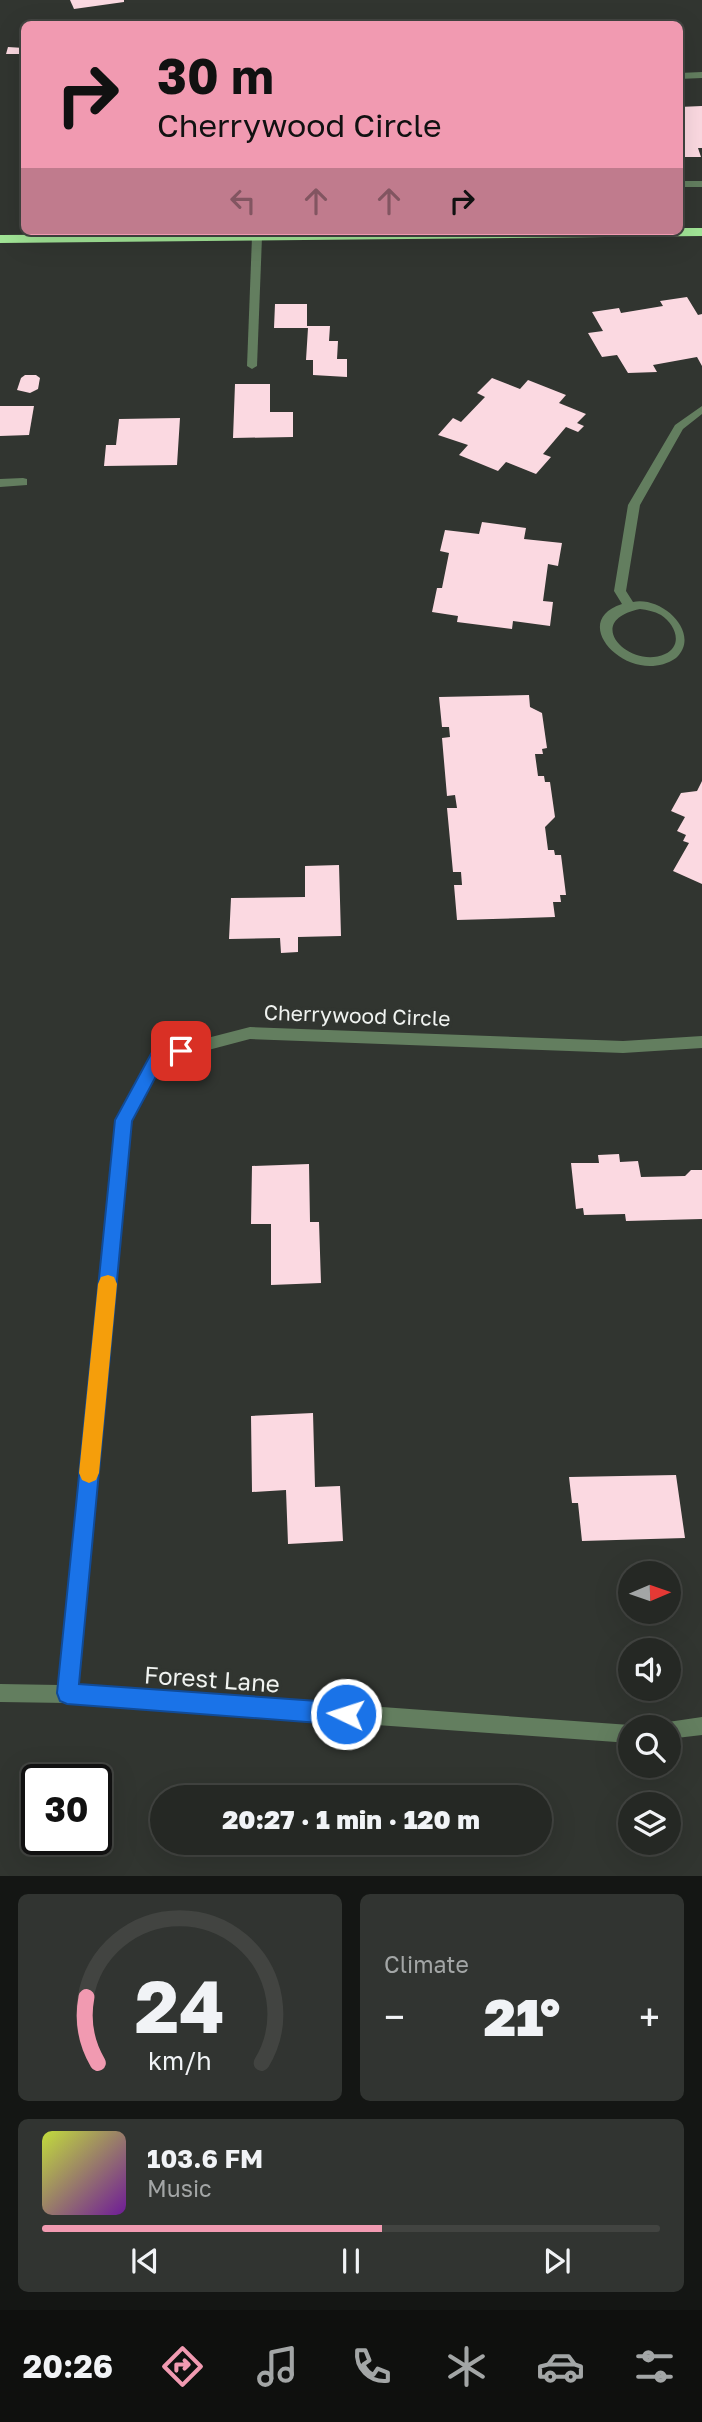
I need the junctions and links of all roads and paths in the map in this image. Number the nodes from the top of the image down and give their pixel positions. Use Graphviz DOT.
graph roads {
  1 [pos="702,75"];
  2 [pos="683,76"];
  3 [pos="683,184"];
  4 [pos="702,184"];
  5 [pos="683,232"];
  6 [pos="702,232"];
  7 [pos="355,235"];
  8 [pos="257,236"];
  9 [pos="0,239"];
  10 [pos="252,366"];
  11 [pos="702,409"];
  12 [pos="23,482"];
  13 [pos="0,483"];
  14 [pos="629,606"];
  15 [pos="702,1042"];
  16 [pos="0,1693"];
  17 [pos="67,1693"];
  18 [pos="702,1726"];
  19 [pos="681,1728"];
  20 [pos="618,1733"];
  1 -- 2 [label="street"];
  3 -- 4 [label="street"];
  5 -- 6 [label="highway"];
  7 -- 8 [label="highway"];
  8 -- 9 [label="highway"];
  8 -- 10 [label="street"];
  11 -- 14 [label="street"];
  12 -- 13 [label="street"];
  14 -- 14 [label="street"];
  15 -- 17 [label="street, Cherrywood Circle"];
  16 -- 17 [label="street, Forest Lane"];
  17 -- 20 [label="street, Forest Lane"];
  18 -- 19 [label="street"];
}
